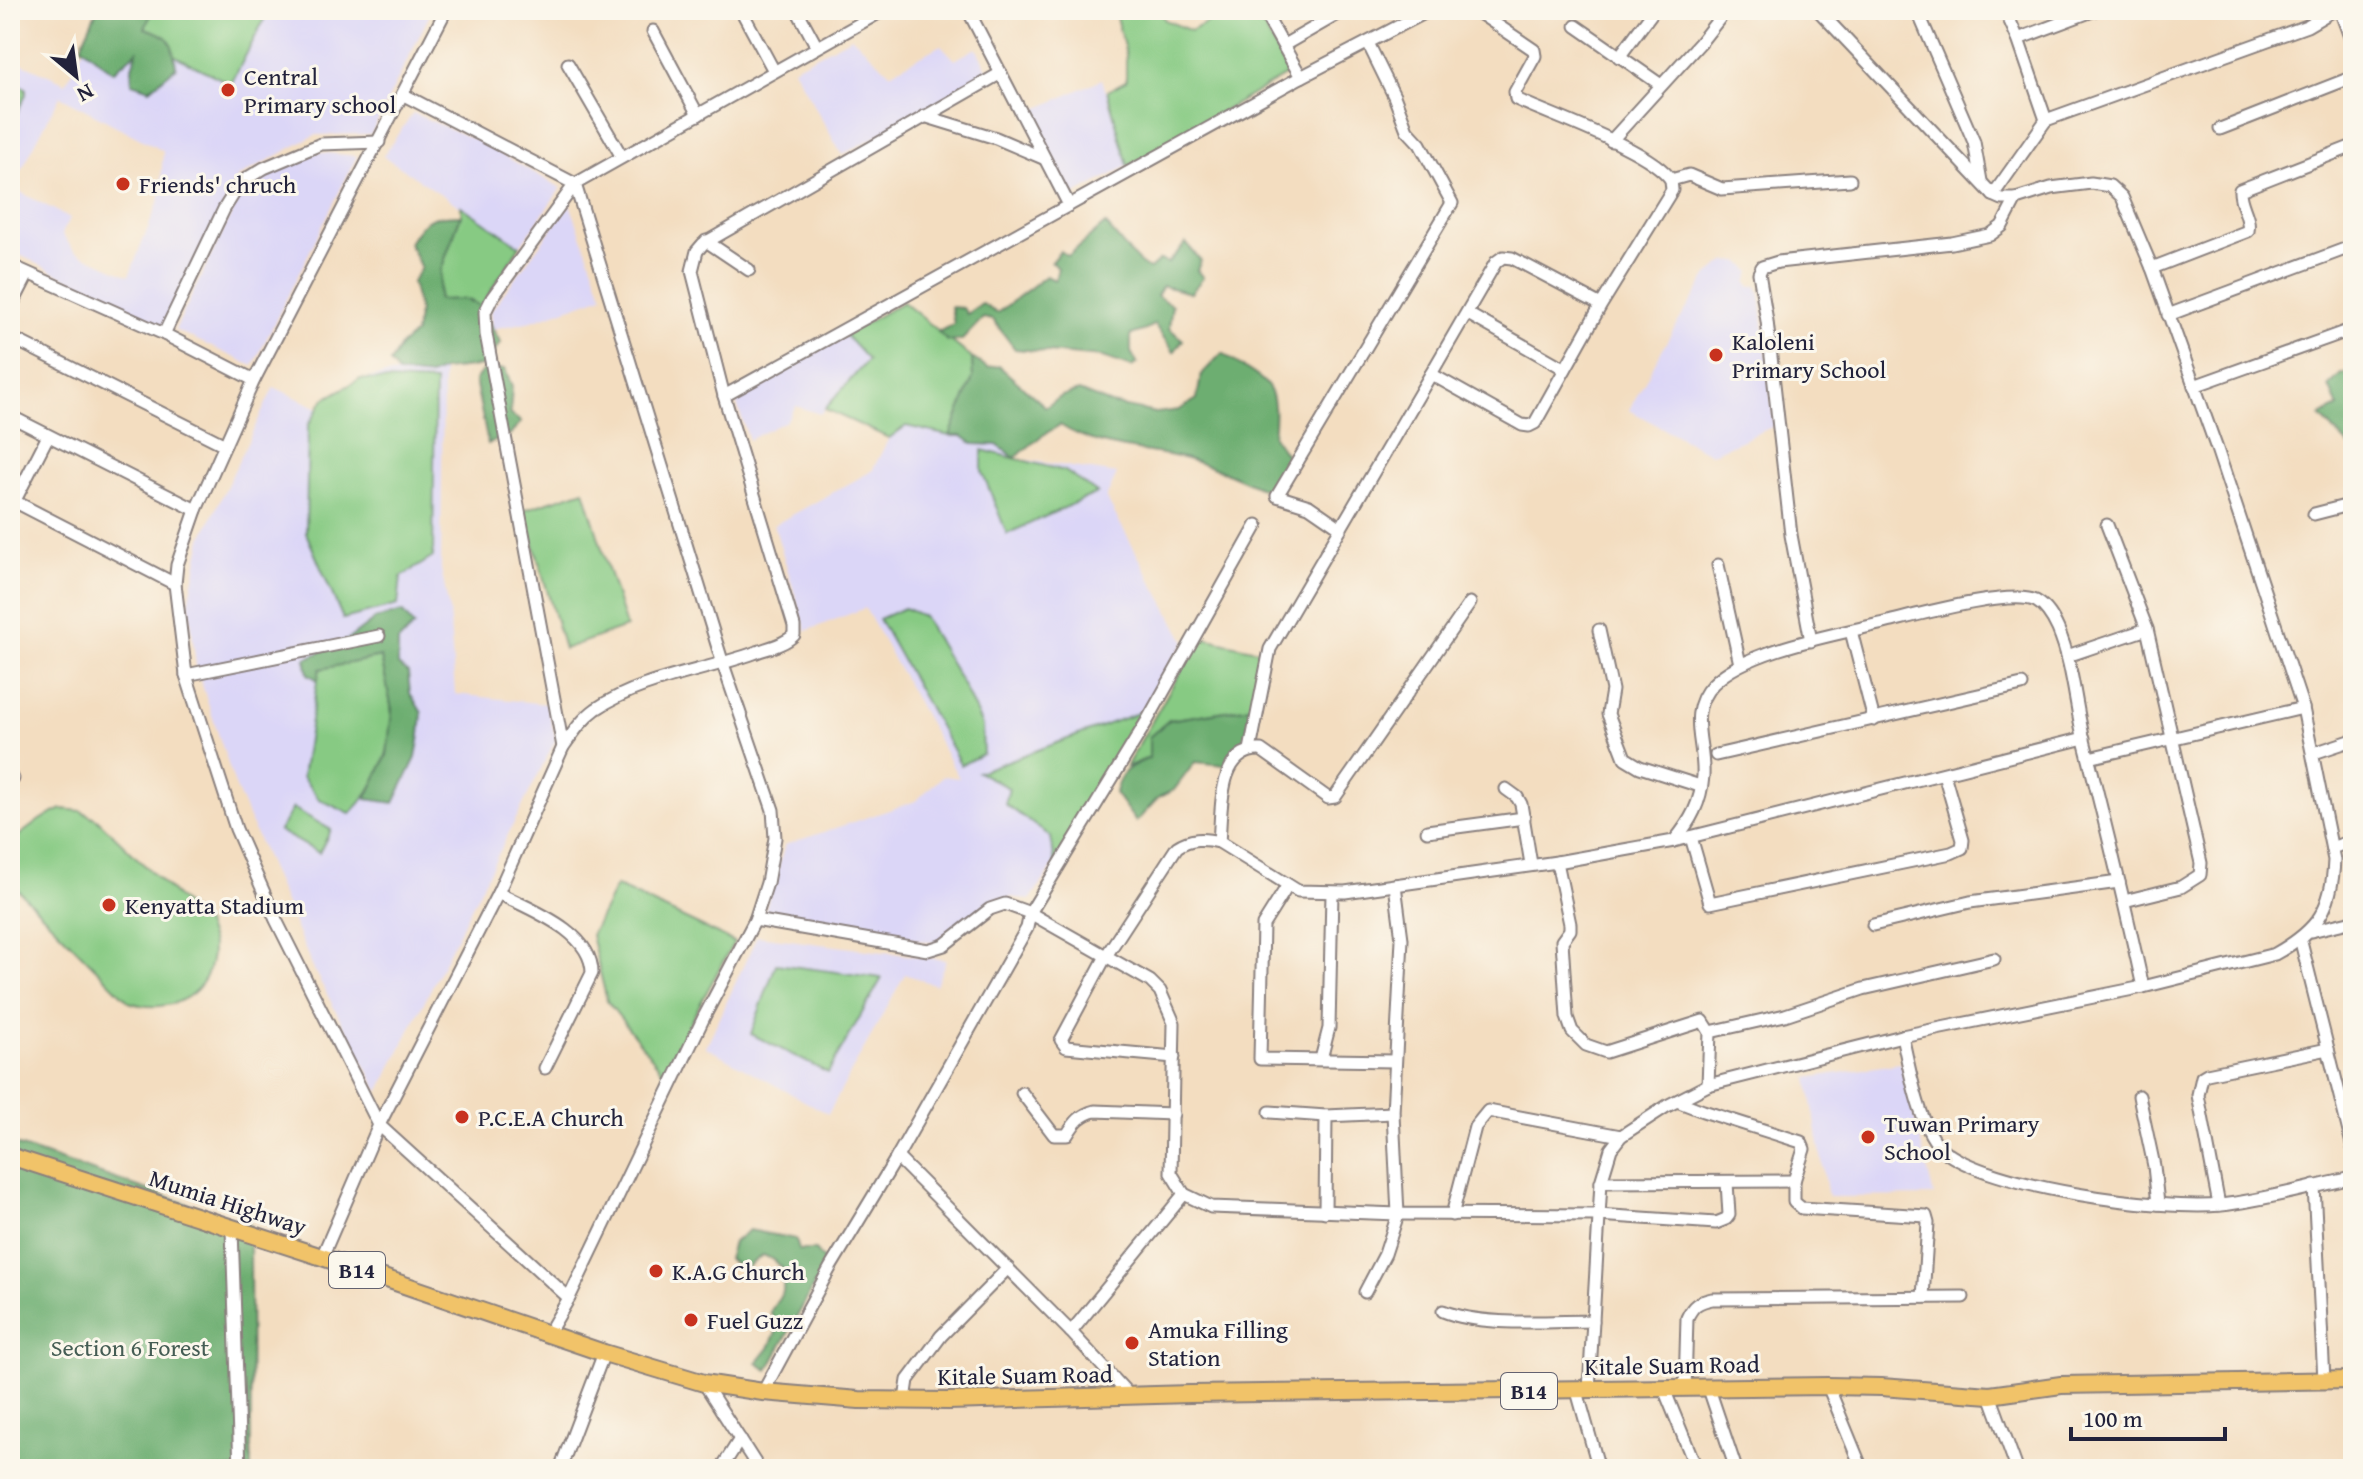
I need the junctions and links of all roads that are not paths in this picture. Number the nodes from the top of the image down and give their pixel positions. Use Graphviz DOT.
graph roads {
  1 [pos="446,10"];
  2 [pos="741,10"];
  3 [pos="797,10"];
  4 [pos="884,10"];
  5 [pos="968,10"];
  6 [pos="1263,10"];
  7 [pos="1345,10"];
  8 [pos="1430,10"];
  9 [pos="1475,10"];
  10 [pos="1654,10"];
  11 [pos="1726,10"];
  12 [pos="1818,10"];
  13 [pos="1917,10"];
  14 [pos="2005,10"];
  15 [pos="2095,10"];
  16 [pos="2337,10"];
  17 [pos="1576,26"];
  18 [pos="653,31"];
  19 [pos="2018,39"];
  20 [pos="1368,43"];
  21 [pos="1284,45"];
  22 [pos="2353,45"];
  23 [pos="817,47"];
  24 [pos="1619,57"];
  25 [pos="568,64"];
  26 [pos="774,71"];
  27 [pos="1001,73"];
  28 [pos="1301,77"];
  29 [pos="2353,77"];
  30 [pos="1661,85"];
  31 [pos="404,95"];
  32 [pos="698,115"];
  33 [pos="924,116"];
  34 [pos="2046,120"];
  35 [pos="2220,129"];
  36 [pos="1611,141"];
  37 [pos="379,142"];
  38 [pos="2353,146"];
  39 [pos="622,157"];
  40 [pos="1043,158"];
  41 [pos="1671,180"];
  42 [pos="1850,180"];
  43 [pos="1982,183"];
  44 [pos="575,184"];
  45 [pos="1993,195"];
  46 [pos="2016,199"];
  47 [pos="1069,205"];
  48 [pos="706,241"];
  49 [pos="2353,246"];
  50 [pos="10,265"];
  51 [pos="2152,268"];
  52 [pos="749,270"];
  53 [pos="28,274"];
  54 [pos="1601,305"];
  55 [pos="10,309"];
  56 [pos="1468,314"];
  57 [pos="2168,315"];
  58 [pos="2353,329"];
  59 [pos="164,334"];
  60 [pos="10,337"];
  61 [pos="1565,369"];
  62 [pos="1431,374"];
  63 [pos="254,380"];
  64 [pos="2194,386"];
  65 [pos="724,396"];
  66 [pos="10,416"];
  67 [pos="48,436"];
  68 [pos="225,445"];
  69 [pos="11,504"];
  70 [pos="2353,504"];
  71 [pos="196,510"];
  72 [pos="2314,514"];
  73 [pos="1257,525"];
  74 [pos="2107,525"];
  75 [pos="1341,528"];
  76 [pos="1718,565"];
  77 [pos="175,584"];
  78 [pos="1470,603"];
  79 [pos="2147,629"];
  80 [pos="1599,630"];
  81 [pos="1851,631"];
  82 [pos="379,636"];
  83 [pos="1811,641"];
  84 [pos="2067,656"];
  85 [pos="723,664"];
  86 [pos="1740,664"];
  87 [pos="186,675"];
  88 [pos="2022,685"];
  89 [pos="2303,708"];
  90 [pos="1874,720"];
  91 [pos="2084,738"];
  92 [pos="2171,738"];
  93 [pos="2353,740"];
  94 [pos="563,747"];
  95 [pos="1250,750"];
  96 [pos="2314,753"];
  97 [pos="1716,755"];
  98 [pos="2089,758"];
  99 [pos="1944,774"];
  100 [pos="1700,786"];
  101 [pos="1506,789"];
  102 [pos="1524,818"];
  103 [pos="1427,831"];
  104 [pos="1691,837"];
  105 [pos="2353,840"];
  106 [pos="1674,841"];
  107 [pos="1219,842"];
  108 [pos="2332,848"];
  109 [pos="1557,862"];
  110 [pos="1531,864"];
  111 [pos="2119,882"];
  112 [pos="1288,885"];
  113 [pos="1395,885"];
  114 [pos="498,893"];
  115 [pos="1332,893"];
  116 [pos="2124,901"];
  117 [pos="1030,913"];
  118 [pos="755,920"];
  119 [pos="2353,921"];
  120 [pos="1873,925"];
  121 [pos="2304,935"];
  122 [pos="1106,956"];
  123 [pos="1994,959"];
  124 [pos="2143,987"];
  125 [pos="1710,1032"];
  126 [pos="1902,1036"];
  127 [pos="2328,1049"];
  128 [pos="1174,1057"];
  129 [pos="1321,1059"];
  130 [pos="1395,1061"];
  131 [pos="545,1068"];
  132 [pos="1708,1085"];
  133 [pos="1022,1093"];
  134 [pos="2139,1096"];
  135 [pos="1677,1101"];
  136 [pos="1270,1112"];
  137 [pos="1393,1113"];
  138 [pos="1173,1114"];
  139 [pos="1326,1116"];
  140 [pos="379,1125"];
  141 [pos="1621,1136"];
  142 [pos="2353,1148"];
  143 [pos="10,1156"];
  144 [pos="897,1157"];
  145 [pos="2353,1178"];
  146 [pos="1794,1181"];
  147 [pos="1601,1182"];
  148 [pos="1727,1182"];
  149 [pos="2314,1186"];
  150 [pos="1184,1194"];
  151 [pos="2158,1204"];
  152 [pos="2219,1205"];
  153 [pos="1325,1212"];
  154 [pos="1398,1214"];
  155 [pos="1452,1215"];
  156 [pos="1598,1215"];
  157 [pos="232,1229"];
  158 [pos="322,1257"];
  159 [pos="1008,1268"];
  160 [pos="1365,1292"];
  161 [pos="1923,1297"];
  162 [pos="1963,1297"];
  163 [pos="569,1298"];
  164 [pos="1443,1311"];
  165 [pos="1593,1321"];
  166 [pos="1071,1332"];
  167 [pos="548,1334"];
  168 [pos="604,1353"];
  169 [pos="2324,1380"];
  170 [pos="2353,1380"];
  171 [pos="704,1383"];
  172 [pos="1828,1386"];
  173 [pos="1664,1389"];
  174 [pos="1685,1389"];
  175 [pos="1709,1389"];
  176 [pos="1583,1390"];
  177 [pos="763,1392"];
  178 [pos="1990,1395"];
  179 [pos="1132,1398"];
  180 [pos="905,1400"];
  181 [pos="740,1439"];
  182 [pos="240,1469"];
  183 [pos="560,1469"];
  184 [pos="721,1469"];
  185 [pos="759,1469"];
  186 [pos="1599,1469"];
  187 [pos="1693,1469"];
  188 [pos="1736,1469"];
  189 [pos="1862,1469"];
  190 [pos="2017,1469"];
  1 -- 31 [label="street"];
  2 -- 26 [label="street"];
  3 -- 23 [label="street"];
  4 -- 23 [label="street"];
  5 -- 27 [label="street"];
  6 -- 21 [label="street"];
  7 -- 21 [label="street"];
  8 -- 20 [label="street"];
  9 -- 36 [label="street"];
  10 -- 24 [label="street"];
  11 -- 30 [label="street"];
  12 -- 43 [label="street"];
  13 -- 43 [label="street"];
  14 -- 19 [label="street"];
  15 -- 19 [label="street"];
  16 -- 22 [label="street"];
  16 -- 34 [label="street"];
  17 -- 24 [label="street"];
  18 -- 32 [label="street"];
  19 -- 34 [label="street"];
  20 -- 28 [label="street"];
  20 -- 75 [label="street"];
  21 -- 28 [label="street"];
  23 -- 26 [label="street"];
  24 -- 30 [label="street"];
  25 -- 39 [label="street"];
  26 -- 32 [label="street"];
  27 -- 33 [label="street"];
  27 -- 40 [label="street"];
  28 -- 47 [label="street"];
  29 -- 35 [label="street"];
  30 -- 36 [label="street"];
  31 -- 37 [label="street"];
  31 -- 44 [label="street"];
  32 -- 39 [label="street"];
  33 -- 40 [label="street"];
  33 -- 48 [label="street"];
  34 -- 45 [label="street"];
  36 -- 41 [label="street"];
  37 -- 59 [label="street"];
  37 -- 63 [label="street"];
  38 -- 51 [label="street"];
  39 -- 44 [label="street"];
  40 -- 47 [label="street"];
  41 -- 42 [label="street"];
  41 -- 54 [label="street"];
  43 -- 45 [label="street"];
  44 -- 85 [label="street"];
  44 -- 94 [label="street"];
  45 -- 46 [label="street"];
  46 -- 51 [label="street"];
  46 -- 83 [label="street"];
  47 -- 65 [label="street"];
  48 -- 52 [label="street"];
  48 -- 65 [label="street"];
  49 -- 57 [label="street"];
  50 -- 53 [label="street"];
  51 -- 57 [label="street"];
  53 -- 55 [label="street"];
  53 -- 59 [label="street"];
  54 -- 56 [label="street"];
  54 -- 61 [label="street"];
  56 -- 61 [label="street"];
  56 -- 62 [label="street"];
  57 -- 64 [label="street"];
  58 -- 64 [label="street"];
  59 -- 63 [label="street"];
  60 -- 68 [label="street"];
  61 -- 62 [label="street"];
  62 -- 75 [label="street"];
  63 -- 68 [label="street"];
  64 -- 89 [label="street"];
  65 -- 85 [label="street"];
  66 -- 67 [label="street"];
  67 -- 69 [label="street"];
  67 -- 71 [label="street"];
  68 -- 71 [label="street"];
  69 -- 77 [label="street"];
  70 -- 72 [label="street"];
  71 -- 77 [label="street"];
  73 -- 117 [label="street"];
  74 -- 79 [label="street"];
  75 -- 95 [label="street"];
  76 -- 86 [label="street"];
  77 -- 87 [label="street"];
  78 -- 95 [label="street"];
  79 -- 84 [label="street"];
  79 -- 92 [label="street"];
  80 -- 100 [label="street"];
  81 -- 83 [label="street"];
  81 -- 84 [label="street"];
  81 -- 90 [label="street"];
  82 -- 87 [label="street"];
  83 -- 86 [label="street"];
  84 -- 91 [label="street"];
  85 -- 94 [label="street"];
  85 -- 118 [label="street"];
  86 -- 100 [label="street"];
  87 -- 140 [label="street"];
  88 -- 90 [label="street"];
  89 -- 92 [label="street"];
  89 -- 96 [label="street"];
  90 -- 97 [label="street"];
  91 -- 98 [label="street"];
  91 -- 99 [label="street"];
  92 -- 98 [label="street"];
  92 -- 116 [label="street"];
  93 -- 96 [label="street"];
  94 -- 114 [label="street"];
  95 -- 107 [label="street"];
  96 -- 108 [label="street"];
  98 -- 111 [label="street"];
  99 -- 104 [label="street"];
  99 -- 104 [label="street"];
  100 -- 106 [label="street"];
  101 -- 102 [label="street"];
  102 -- 103 [label="street"];
  102 -- 110 [label="street"];
  104 -- 106 [label="street"];
  105 -- 108 [label="street"];
  106 -- 109 [label="street"];
  107 -- 112 [label="street"];
  107 -- 122 [label="street"];
  108 -- 121 [label="street"];
  109 -- 110 [label="street"];
  109 -- 125 [label="street"];
  110 -- 113 [label="street"];
  111 -- 116 [label="street"];
  111 -- 120 [label="street"];
  112 -- 115 [label="street"];
  112 -- 129 [label="street"];
  113 -- 115 [label="street"];
  113 -- 130 [label="street"];
  114 -- 131 [label="street"];
  114 -- 140 [label="street"];
  115 -- 129 [label="street"];
  116 -- 124 [label="street"];
  117 -- 118 [label="street"];
  117 -- 122 [label="street"];
  117 -- 144 [label="street"];
  118 -- 163 [label="street"];
  119 -- 121 [label="street"];
  121 -- 124 [label="street"];
  121 -- 127 [label="street"];
  122 -- 128 [label="street"];
  122 -- 128 [label="street"];
  123 -- 125 [label="street"];
  124 -- 126 [label="street"];
  125 -- 132 [label="street"];
  126 -- 132 [label="street"];
  126 -- 151 [label="street"];
  127 -- 142 [label="street"];
  127 -- 152 [label="street"];
  128 -- 138 [label="street"];
  129 -- 130 [label="street"];
  130 -- 137 [label="street"];
  132 -- 135 [label="street"];
  133 -- 138 [label="street"];
  134 -- 151 [label="street"];
  135 -- 141 [label="street"];
  135 -- 146 [label="street"];
  136 -- 139 [label="street"];
  137 -- 139 [label="street"];
  137 -- 154 [label="street"];
  138 -- 150 [label="street"];
  139 -- 153 [label="street"];
  140 -- 158 [label="street"];
  140 -- 163 [label="street"];
  141 -- 147 [label="street"];
  141 -- 155 [label="street"];
  143 -- 157 [label="highway, Mumia Highway / B14"];
  144 -- 159 [label="street"];
  144 -- 177 [label="street"];
  145 -- 149 [label="street"];
  146 -- 148 [label="street"];
  146 -- 161 [label="street"];
  147 -- 148 [label="street"];
  147 -- 156 [label="street"];
  148 -- 156 [label="street"];
  149 -- 152 [label="street"];
  149 -- 169 [label="street"];
  150 -- 153 [label="street"];
  150 -- 166 [label="street"];
  151 -- 152 [label="street"];
  153 -- 154 [label="street"];
  154 -- 155 [label="street"];
  154 -- 160 [label="street"];
  155 -- 156 [label="street"];
  156 -- 165 [label="street"];
  157 -- 158 [label="highway, Mumia Highway / B14"];
  157 -- 182 [label="street"];
  158 -- 167 [label="highway, Mumia Highway / B14"];
  159 -- 166 [label="street"];
  159 -- 180 [label="street"];
  161 -- 162 [label="street"];
  161 -- 174 [label="street"];
  163 -- 167 [label="street"];
  164 -- 165 [label="street"];
  165 -- 176 [label="street"];
  166 -- 179 [label="street"];
  167 -- 168 [label="highway, Mumia Highway / B14"];
  168 -- 171 [label="highway, Mumia Highway / B14"];
  168 -- 183 [label="street"];
  169 -- 170 [label="highway, Kitale Suam Road / B14"];
  169 -- 178 [label="highway, Kitale Suam Road / B14"];
  171 -- 177 [label="highway, Kitale Suam Road / B14"];
  171 -- 181 [label="street"];
  172 -- 175 [label="highway, Kitale Suam Road / B14"];
  172 -- 178 [label="highway, Kitale Suam Road / B14"];
  172 -- 189 [label="street"];
  173 -- 174 [label="highway, Kitale Suam Road / B14"];
  173 -- 176 [label="highway, Kitale Suam Road / B14"];
  173 -- 187 [label="street"];
  174 -- 175 [label="highway, Kitale Suam Road / B14"];
  175 -- 188 [label="street"];
  176 -- 179 [label="highway, Kitale Suam Road / B14"];
  176 -- 186 [label="street"];
  177 -- 180 [label="highway, Kitale Suam Road / B14"];
  178 -- 190 [label="street"];
  179 -- 180 [label="highway, Kitale Suam Road / B14"];
  181 -- 184 [label="street"];
  181 -- 185 [label="street"];
}
